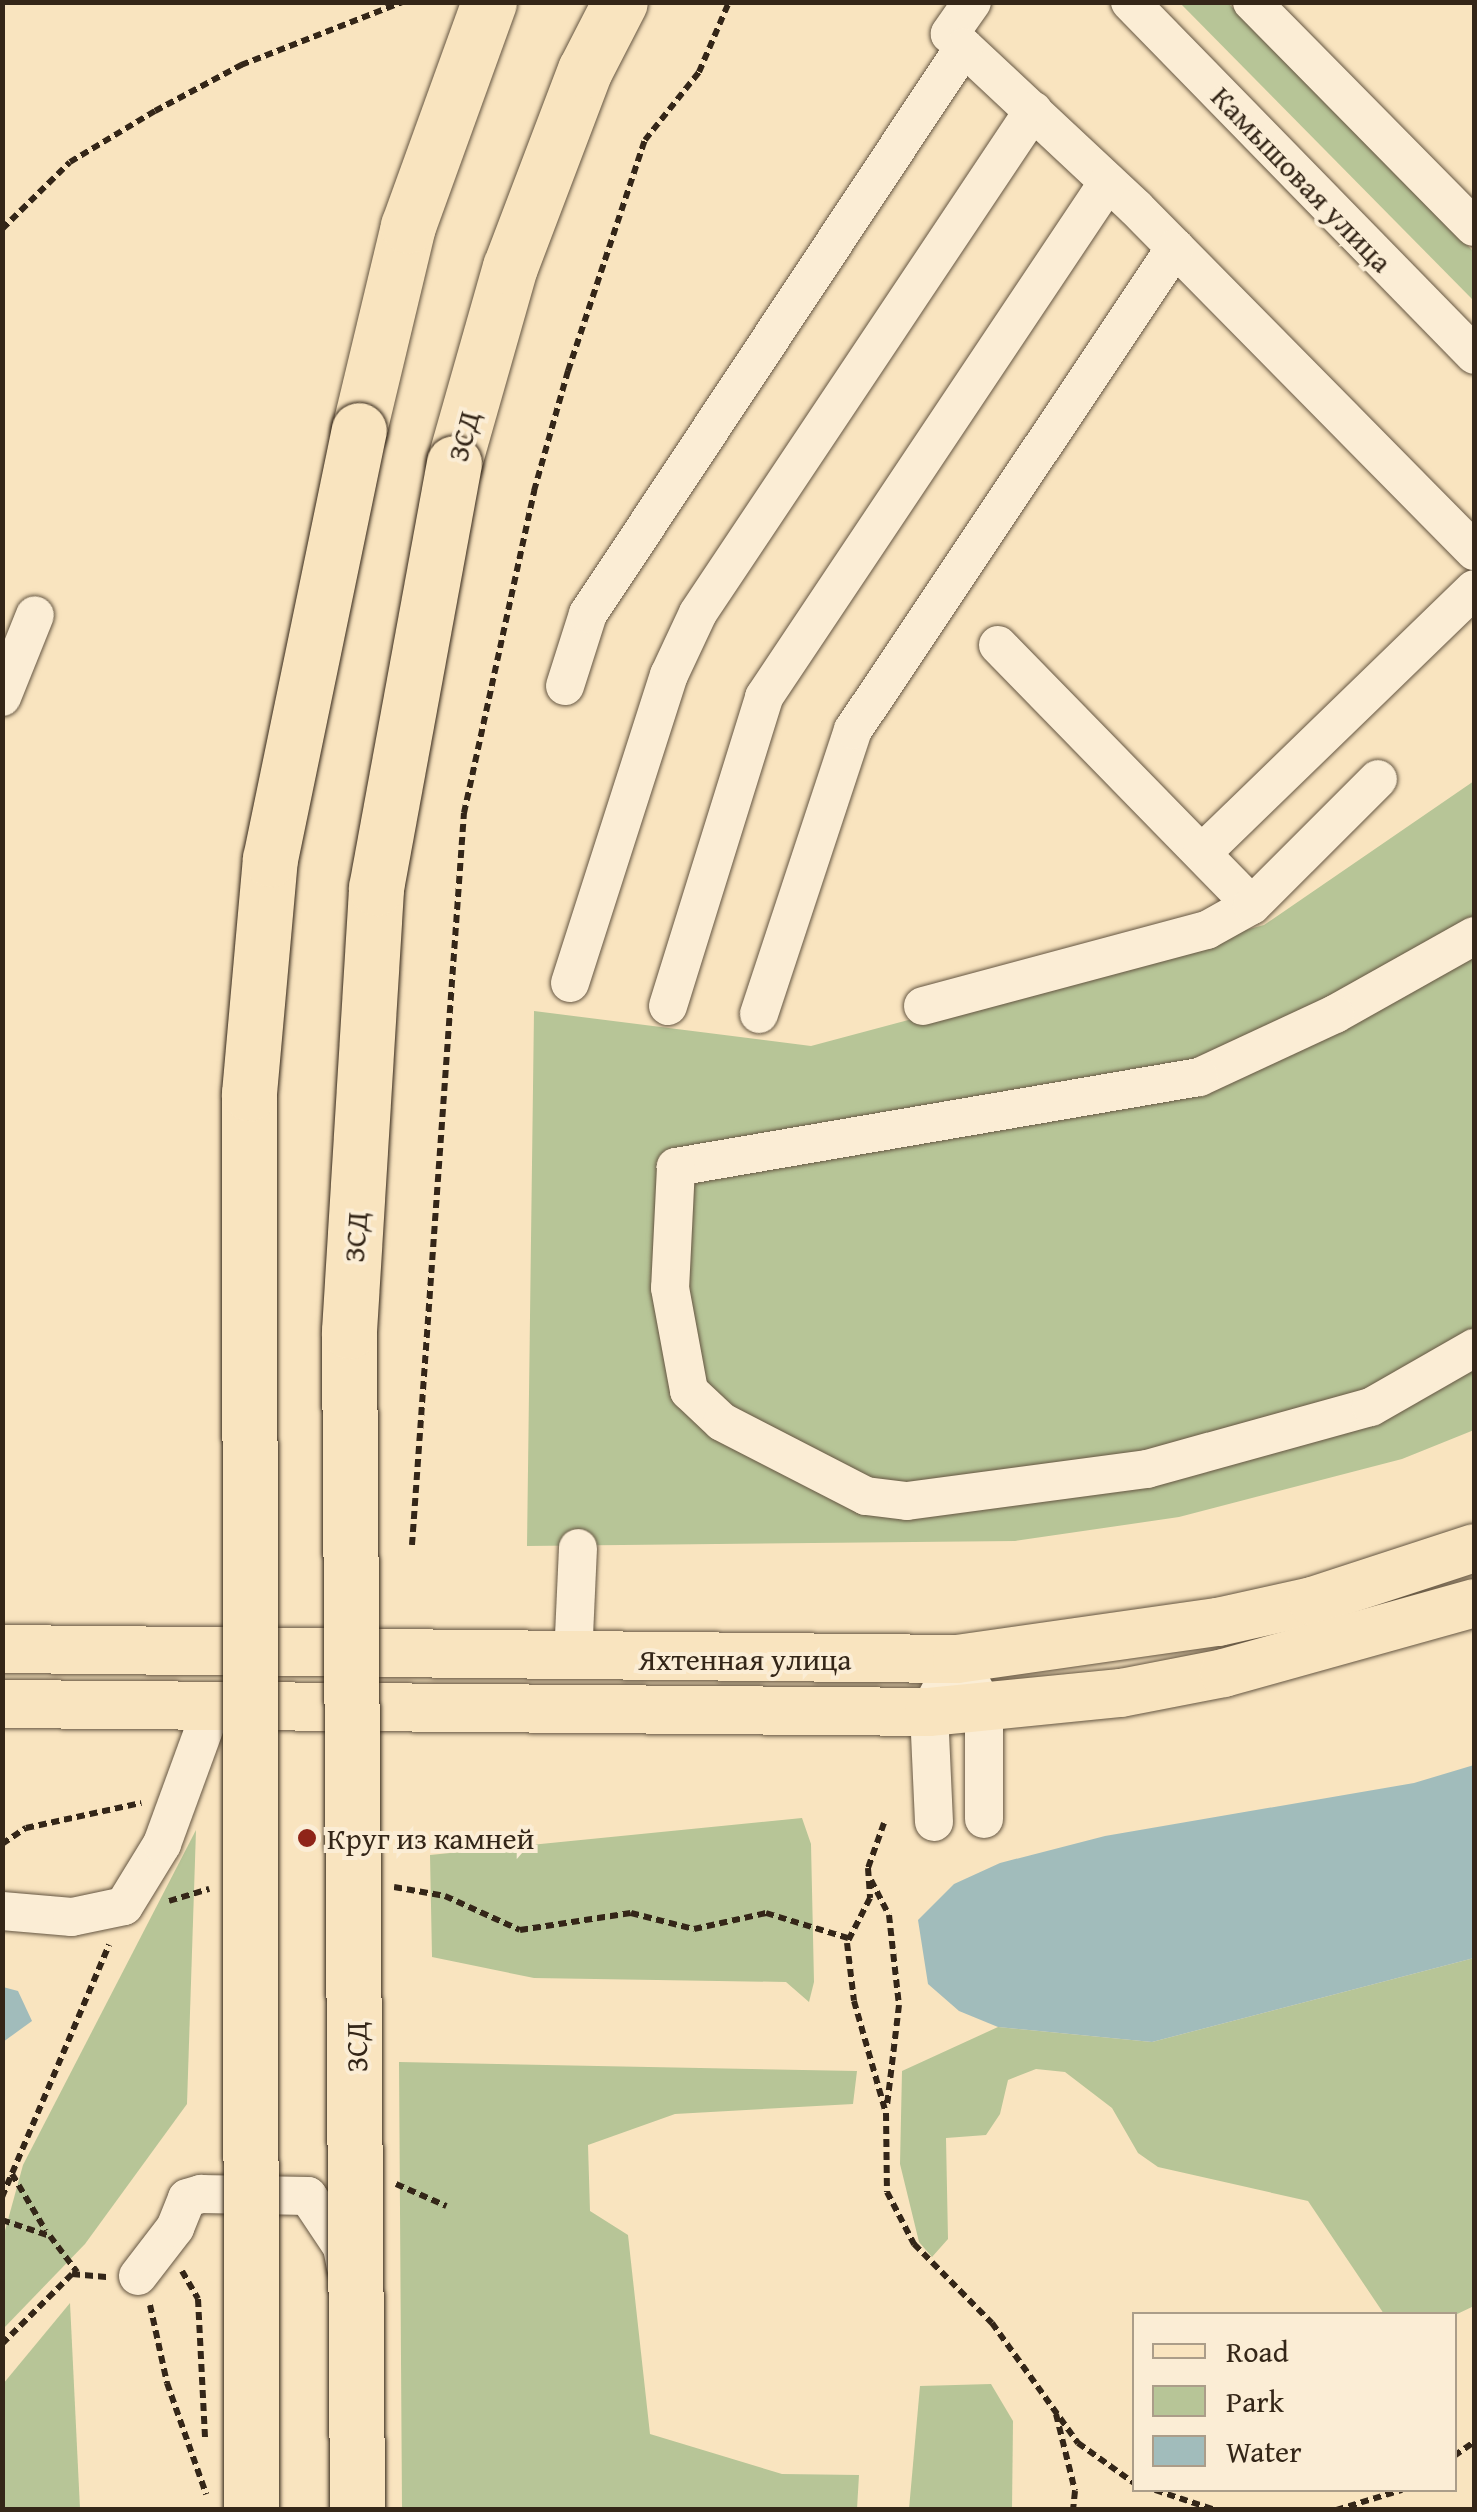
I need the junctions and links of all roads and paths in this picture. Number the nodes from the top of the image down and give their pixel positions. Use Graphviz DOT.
graph roads {
  1 [pos="403,2"];
  2 [pos="488,2"];
  3 [pos="620,2"];
  4 [pos="729,2"];
  5 [pos="972,2"];
  6 [pos="1130,2"];
  7 [pos="1252,2"];
  8 [pos="964,47"];
  9 [pos="1032,111"];
  10 [pos="1108,182"];
  11 [pos="1474,227"];
  12 [pos="2,228"];
  13 [pos="1175,248"];
  14 [pos="1474,354"];
  15 [pos="1474,552"];
  16 [pos="1474,589"];
  17 [pos="35,615"];
  18 [pos="998,645"];
  19 [pos="565,686"];
  20 [pos="2,698"];
  21 [pos="1378,779"];
  22 [pos="1202,853"];
  23 [pos="1252,905"];
  24 [pos="1474,936"];
  25 [pos="570,983"];
  26 [pos="668,1006"];
  27 [pos="922,1006"];
  28 [pos="759,1014"];
  29 [pos="1474,1348"];
  30 [pos="412,1545"];
  31 [pos="578,1548"];
  32 [pos="1474,1548"];
  33 [pos="1474,1603"];
  34 [pos="2,1649"];
  35 [pos="573,1658"];
  36 [pos="957,1659"];
  37 [pos="2,1704"];
  38 [pos="984,1707"];
  39 [pos="211,1710"];
  40 [pos="929,1712"];
  41 [pos="152,1796"];
  42 [pos="984,1819"];
  43 [pos="934,1822"];
  44 [pos="884,1823"];
  45 [pos="2,1844"];
  46 [pos="871,1879"];
  47 [pos="221,1886"];
  48 [pos="378,1888"];
  49 [pos="124,1906"];
  50 [pos="2,1911"];
  51 [pos="848,1938"];
  52 [pos="886,2113"];
  53 [pos="11,2172"];
  54 [pos="396,2184"];
  55 [pos="2,2197"];
  56 [pos="446,2206"];
  57 [pos="2,2220"];
  58 [pos="50,2236"];
  59 [pos="144,2268"];
  60 [pos="77,2272"];
  61 [pos="2,2344"];
  62 [pos="1054,2408"];
  63 [pos="1132,2481"];
  64 [pos="1161,2492"];
  65 [pos="1395,2492"];
  66 [pos="229,2504"];
  67 [pos="211,2510"];
  68 [pos="347,2510"];
  69 [pos="357,2510"];
  70 [pos="1073,2510"];
  71 [pos="1215,2510"];
  72 [pos="1336,2510"];
  1 -- 12 [label="path"];
  2 -- 66 [label="highway, bridge"];
  3 -- 69 [label="highway, ЗСД, bridge"];
  4 -- 30 [label="path"];
  5 -- 8 [label="street"];
  6 -- 14 [label="street, Камышовая улица"];
  7 -- 11 [label="street"];
  8 -- 9 [label="street"];
  8 -- 19 [label="street"];
  9 -- 10 [label="street"];
  9 -- 25 [label="street"];
  10 -- 13 [label="street"];
  10 -- 26 [label="street"];
  13 -- 15 [label="street"];
  13 -- 28 [label="street"];
  16 -- 22 [label="street"];
  17 -- 20 [label="street"];
  18 -- 22 [label="street"];
  21 -- 23 [label="street"];
  22 -- 23 [label="street"];
  23 -- 27 [label="street"];
  24 -- 29 [label="street"];
  31 -- 35 [label="street"];
  32 -- 36 [label="main road, Яхтенная улица"];
  33 -- 38 [label="main road, Яхтенная улица"];
  34 -- 35 [label="main road, Яхтенная улица"];
  35 -- 36 [label="main road, Яхтенная улица"];
  36 -- 38 [label="street"];
  36 -- 40 [label="street"];
  37 -- 39 [label="main road, Яхтенная улица"];
  38 -- 40 [label="main road, Яхтенная улица"];
  38 -- 42 [label="street"];
  39 -- 40 [label="main road, Яхтенная улица"];
  39 -- 49 [label="street"];
  40 -- 43 [label="street"];
  41 -- 45 [label="path"];
  44 -- 46 [label="path"];
  46 -- 51 [label="path"];
  46 -- 52 [label="path"];
  47 -- 49 [label="path"];
  48 -- 51 [label="path"];
  49 -- 50 [label="street"];
  49 -- 53 [label="path"];
  51 -- 52 [label="path"];
  52 -- 62 [label="path"];
  53 -- 55 [label="path"];
  53 -- 58 [label="path"];
  54 -- 56 [label="path"];
  57 -- 58 [label="path"];
  58 -- 60 [label="path"];
  59 -- 60 [label="path"];
  59 -- 66 [label="path"];
  59 -- 66 [label="path"];
  59 -- 68 [label="street"];
  60 -- 61 [label="path"];
  62 -- 63 [label="path"];
  62 -- 70 [label="path"];
  64 -- 71 [label="path"];
  65 -- 72 [label="path"];
  66 -- 67 [label="path"];
}
